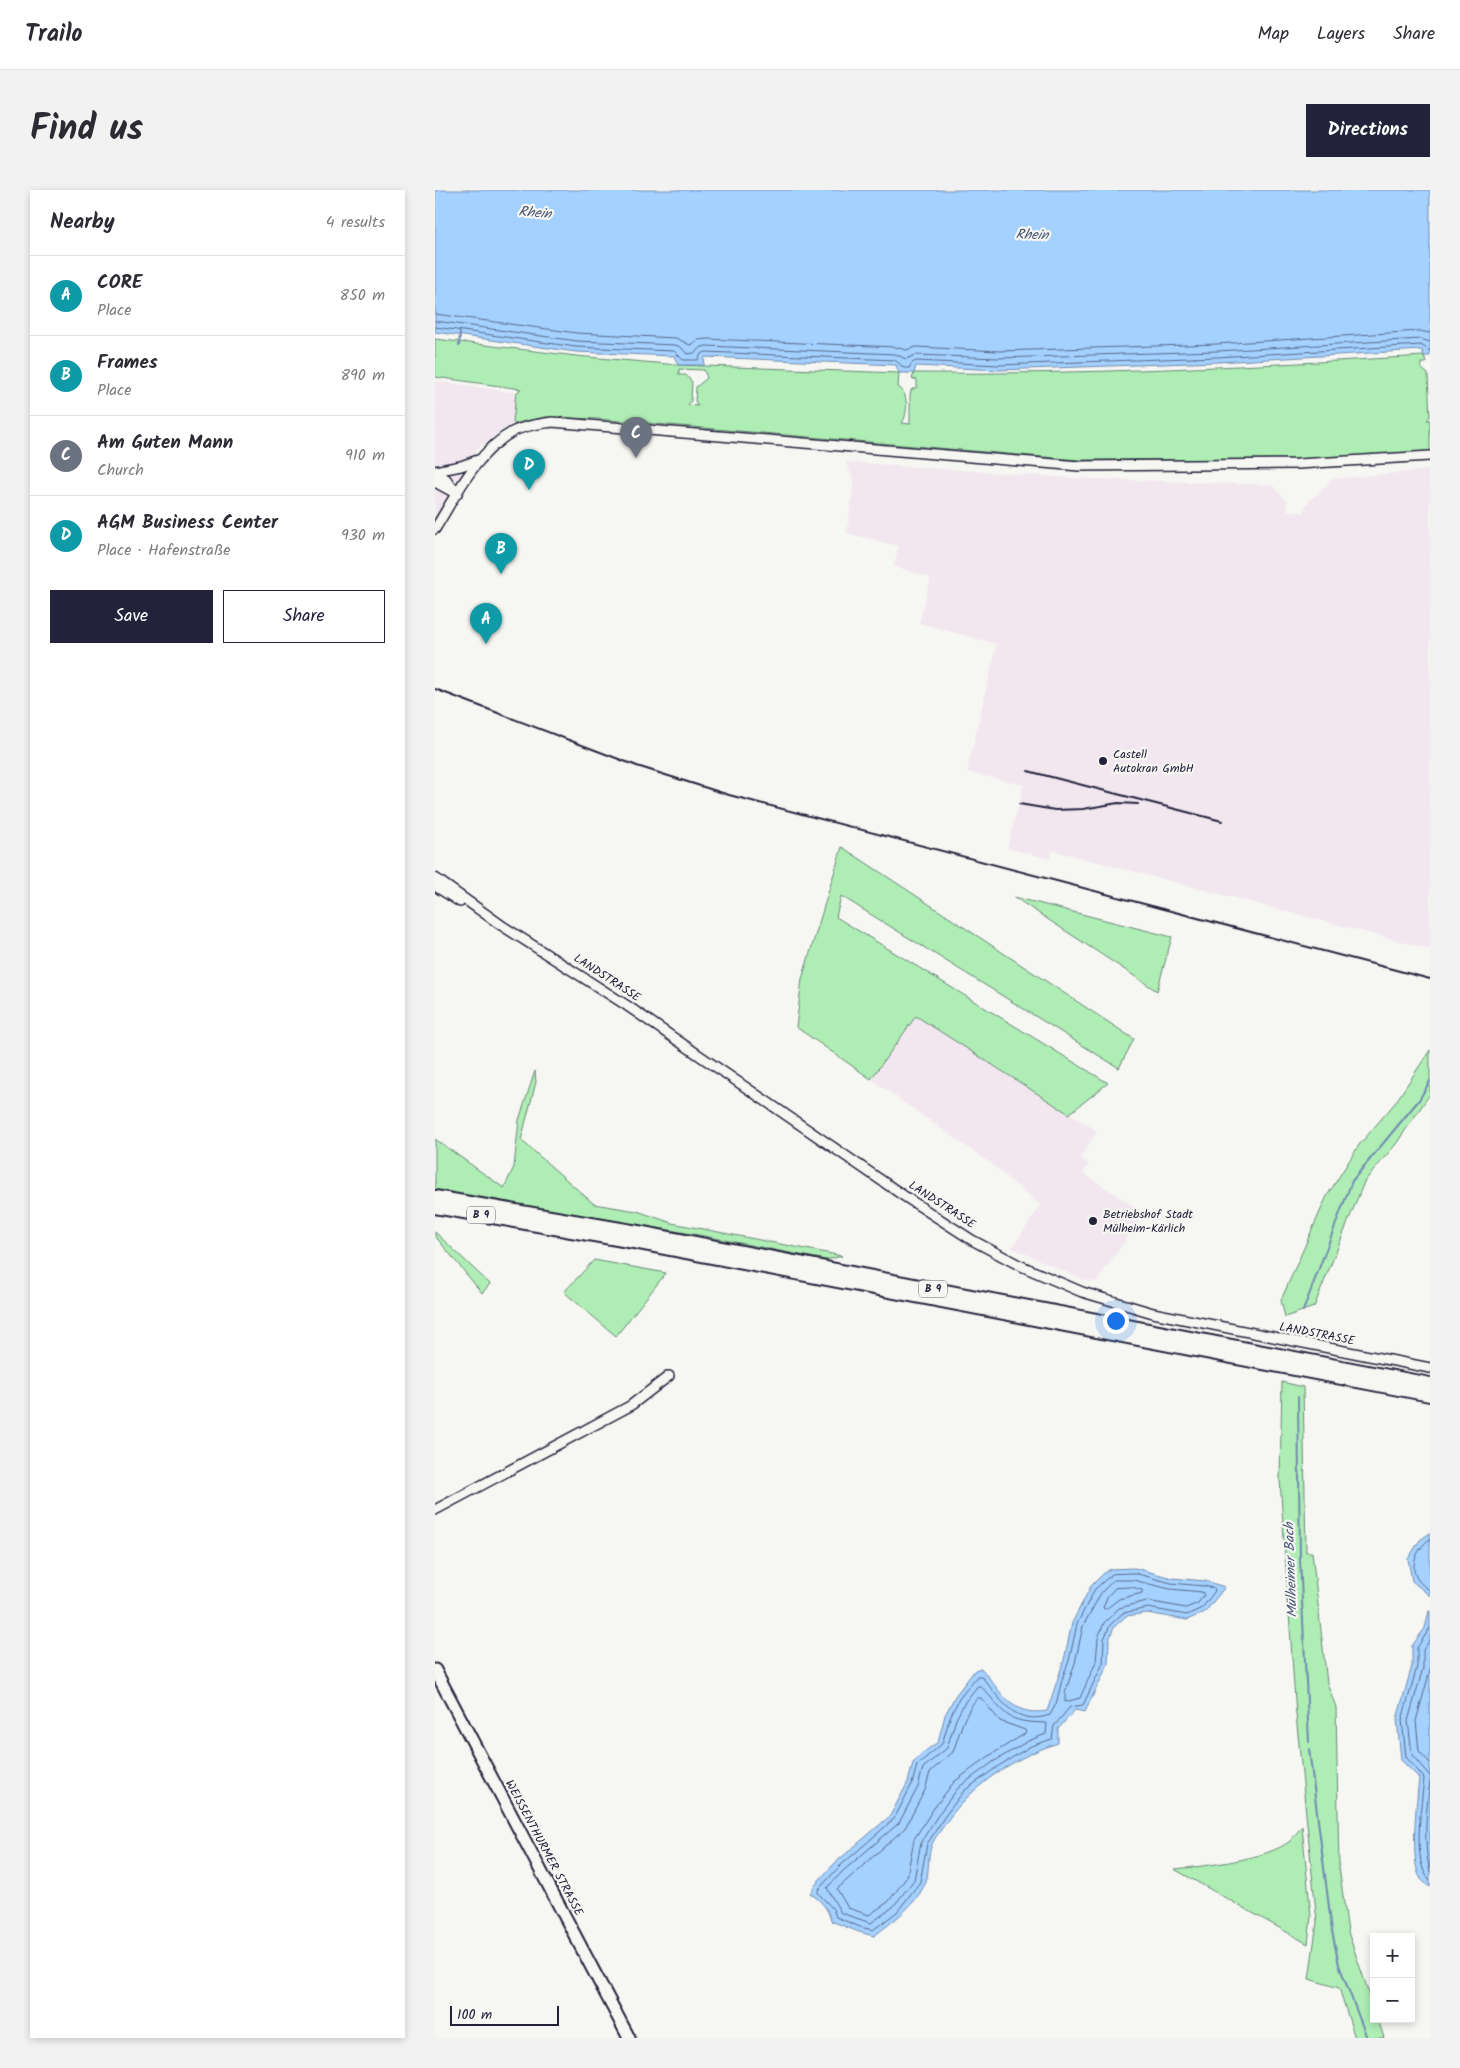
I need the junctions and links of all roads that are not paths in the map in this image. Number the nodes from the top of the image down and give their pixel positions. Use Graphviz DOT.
graph roads {
  1 [pos="1430,456"];
  2 [pos="481,459"];
  3 [pos="435,472"];
  4 [pos="435,482"];
  5 [pos="457,494"];
  6 [pos="435,529"];
  7 [pos="435,878"];
  8 [pos="435,886"];
  9 [pos="501,925"];
  10 [pos="435,1197"];
  11 [pos="435,1207"];
  12 [pos="1430,1368"];
  13 [pos="669,1376"];
  14 [pos="1430,1384"];
  15 [pos="1430,1394"];
  16 [pos="435,1510"];
  17 [pos="435,1670"];
  18 [pos="629,2038"];
  1 -- 2 [label="street"];
  2 -- 3 [label="street"];
  2 -- 5 [label="street"];
  3 -- 5 [label="street"];
  4 -- 5 [label="street"];
  5 -- 6 [label="street"];
  7 -- 9 [label="street"];
  8 -- 9 [label="street"];
  9 -- 12 [label="street, LANDSTRASSE"];
  10 -- 14 [label="highway, B 9"];
  11 -- 15 [label="highway, B 9"];
  13 -- 16 [label="street"];
  17 -- 18 [label="main road, WEISSENTHURMER STRASSE"];
}
